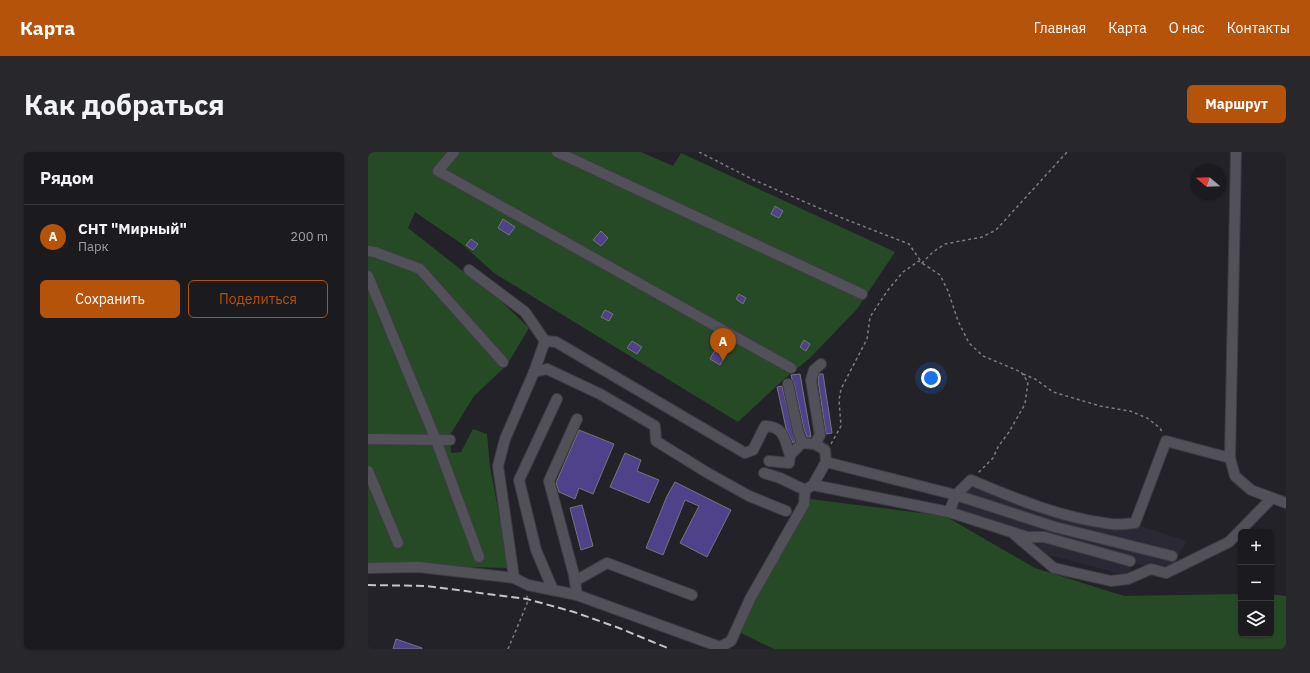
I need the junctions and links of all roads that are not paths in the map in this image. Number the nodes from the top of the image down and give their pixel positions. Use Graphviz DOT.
graph roads {
  1 [pos="454,152"];
  2 [pos="557,152"];
  3 [pos="1236,152"];
  4 [pos="368,251"];
  5 [pos="469,270"];
  6 [pos="368,276"];
  7 [pos="862,294"];
  8 [pos="545,341"];
  9 [pos="504,362"];
  10 [pos="821,364"];
  11 [pos="791,368"];
  12 [pos="534,372"];
  13 [pos="788,384"];
  14 [pos="557,399"];
  15 [pos="577,419"];
  16 [pos="368,439"];
  17 [pos="818,439"];
  18 [pos="436,440"];
  19 [pos="450,440"];
  20 [pos="802,443"];
  21 [pos="790,455"];
  22 [pos="1230,458"];
  23 [pos="769,461"];
  24 [pos="826,462"];
  25 [pos="368,471"];
  26 [pos="764,473"];
  27 [pos="809,487"];
  28 [pos="956,495"];
  29 [pos="1272,498"];
  30 [pos="1286,504"];
  31 [pos="786,511"];
  32 [pos="949,512"];
  33 [pos="1012,532"];
  34 [pos="398,543"];
  35 [pos="1172,556"];
  36 [pos="479,557"];
  37 [pos="1130,561"];
  38 [pos="368,568"];
  39 [pos="514,578"];
  40 [pos="575,581"];
  41 [pos="553,590"];
  42 [pos="577,595"];
  43 [pos="692,595"];
  1 -- 11 [label="street"];
  2 -- 7 [label="street"];
  3 -- 22 [label="street"];
  4 -- 9 [label="street"];
  5 -- 8 [label="street"];
  6 -- 18 [label="street"];
  8 -- 12 [label="street"];
  8 -- 21 [label="street"];
  10 -- 17 [label="street"];
  12 -- 31 [label="street"];
  12 -- 39 [label="street"];
  13 -- 20 [label="street"];
  14 -- 41 [label="street"];
  15 -- 40 [label="street"];
  16 -- 18 [label="street"];
  17 -- 20 [label="street"];
  17 -- 24 [label="street"];
  18 -- 19 [label="street"];
  18 -- 36 [label="street"];
  20 -- 21 [label="street"];
  21 -- 23 [label="street"];
  22 -- 28 [label="street"];
  22 -- 29 [label="street"];
  24 -- 27 [label="street"];
  24 -- 28 [label="street"];
  25 -- 34 [label="street"];
  26 -- 27 [label="street"];
  27 -- 32 [label="street"];
  27 -- 42 [label="street"];
  28 -- 32 [label="street"];
  28 -- 35 [label="street"];
  29 -- 30 [label="street"];
  29 -- 33 [label="street"];
  32 -- 33 [label="street"];
  33 -- 37 [label="street"];
  38 -- 39 [label="street"];
  39 -- 41 [label="street"];
  40 -- 42 [label="street"];
  40 -- 43 [label="street"];
  41 -- 42 [label="street"];
}
